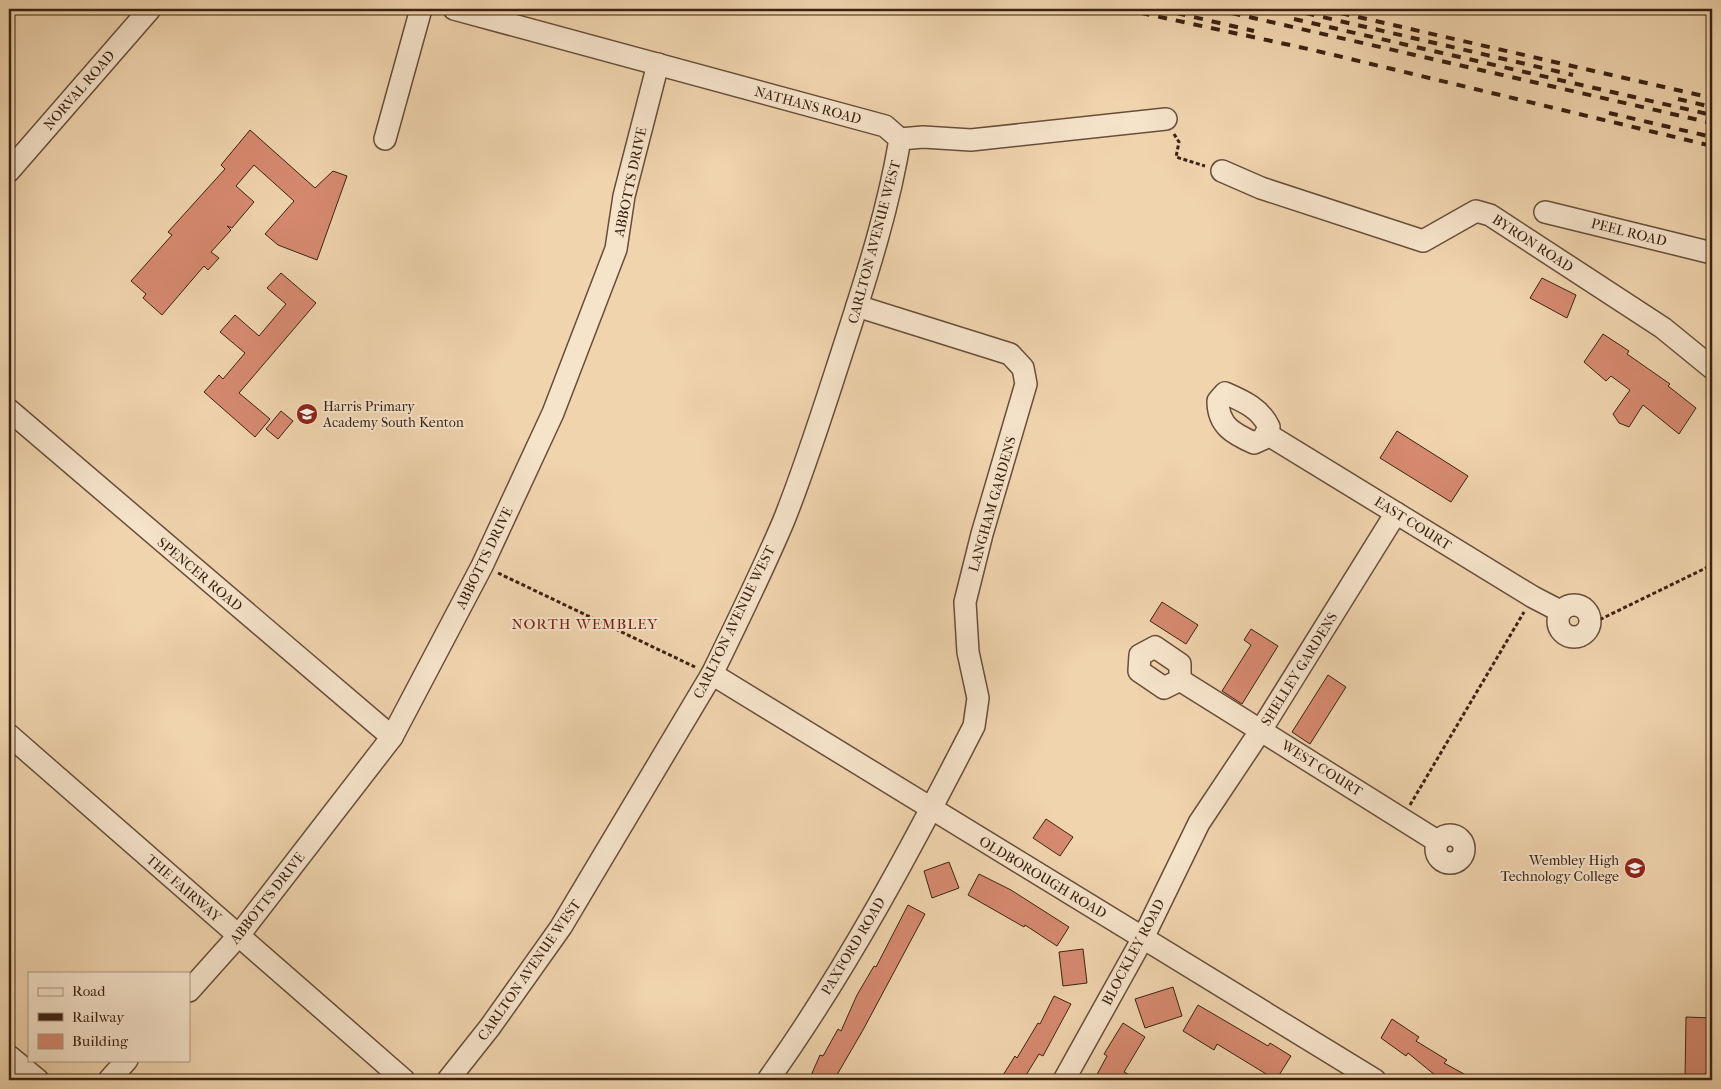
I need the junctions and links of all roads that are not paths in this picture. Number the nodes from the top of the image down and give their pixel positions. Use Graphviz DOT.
graph roads {
  1 [pos="150,9"];
  2 [pos="422,9"];
  3 [pos="454,9"];
  4 [pos="658,64"];
  5 [pos="1166,119"];
  6 [pos="386,139"];
  7 [pos="900,139"];
  8 [pos="9,171"];
  9 [pos="1222,171"];
  10 [pos="1545,212"];
  11 [pos="1712,253"];
  12 [pos="857,306"];
  13 [pos="1712,368"];
  14 [pos="9,410"];
  15 [pos="1267,434"];
  16 [pos="1396,513"];
  17 [pos="1588,613"];
  18 [pos="712,674"];
  19 [pos="1180,680"];
  20 [pos="1261,730"];
  21 [pos="9,735"];
  22 [pos="392,737"];
  23 [pos="932,808"];
  24 [pos="1199,823"];
  25 [pos="1437,841"];
  26 [pos="239,935"];
  27 [pos="1143,938"];
  28 [pos="190,991"];
  29 [pos="9,1056"];
  30 [pos="125,1062"];
  31 [pos="38,1080"];
  32 [pos="109,1080"];
  33 [pos="404,1080"];
  34 [pos="448,1080"];
  35 [pos="768,1080"];
  36 [pos="1064,1080"];
  37 [pos="1373,1080"];
  1 -- 8 [label="street, NORVAL ROAD"];
  2 -- 6 [label="street"];
  3 -- 4 [label="street, NATHANS ROAD"];
  4 -- 7 [label="street, NATHANS ROAD"];
  4 -- 22 [label="street, ABBOTTS DRIVE"];
  5 -- 7 [label="street"];
  7 -- 12 [label="street, CARLTON AVENUE WEST"];
  9 -- 13 [label="street, BYRON ROAD"];
  10 -- 11 [label="street, PEEL ROAD"];
  12 -- 18 [label="street, CARLTON AVENUE WEST"];
  12 -- 23 [label="street, LANGHAM GARDENS"];
  14 -- 22 [label="street, SPENCER ROAD"];
  15 -- 16 [label="street, EAST COURT"];
  16 -- 17 [label="street, EAST COURT"];
  16 -- 20 [label="street, SHELLEY GARDENS"];
  18 -- 23 [label="street, OLDBOROUGH ROAD"];
  18 -- 34 [label="street, CARLTON AVENUE WEST"];
  19 -- 20 [label="street, WEST COURT"];
  20 -- 24 [label="street, SHELLEY GARDENS"];
  20 -- 25 [label="street, WEST COURT"];
  21 -- 26 [label="street, THE FAIRWAY"];
  22 -- 26 [label="street, ABBOTTS DRIVE"];
  23 -- 27 [label="street, OLDBOROUGH ROAD"];
  23 -- 35 [label="street, PAXFORD ROAD"];
  24 -- 27 [label="street, BLOCKLEY ROAD"];
  26 -- 28 [label="street, ABBOTTS DRIVE"];
  26 -- 33 [label="street, THE FAIRWAY"];
  27 -- 36 [label="street, BLOCKLEY ROAD"];
  27 -- 37 [label="street, OLDBOROUGH ROAD"];
  29 -- 31 [label="street"];
  30 -- 32 [label="street"];
}
